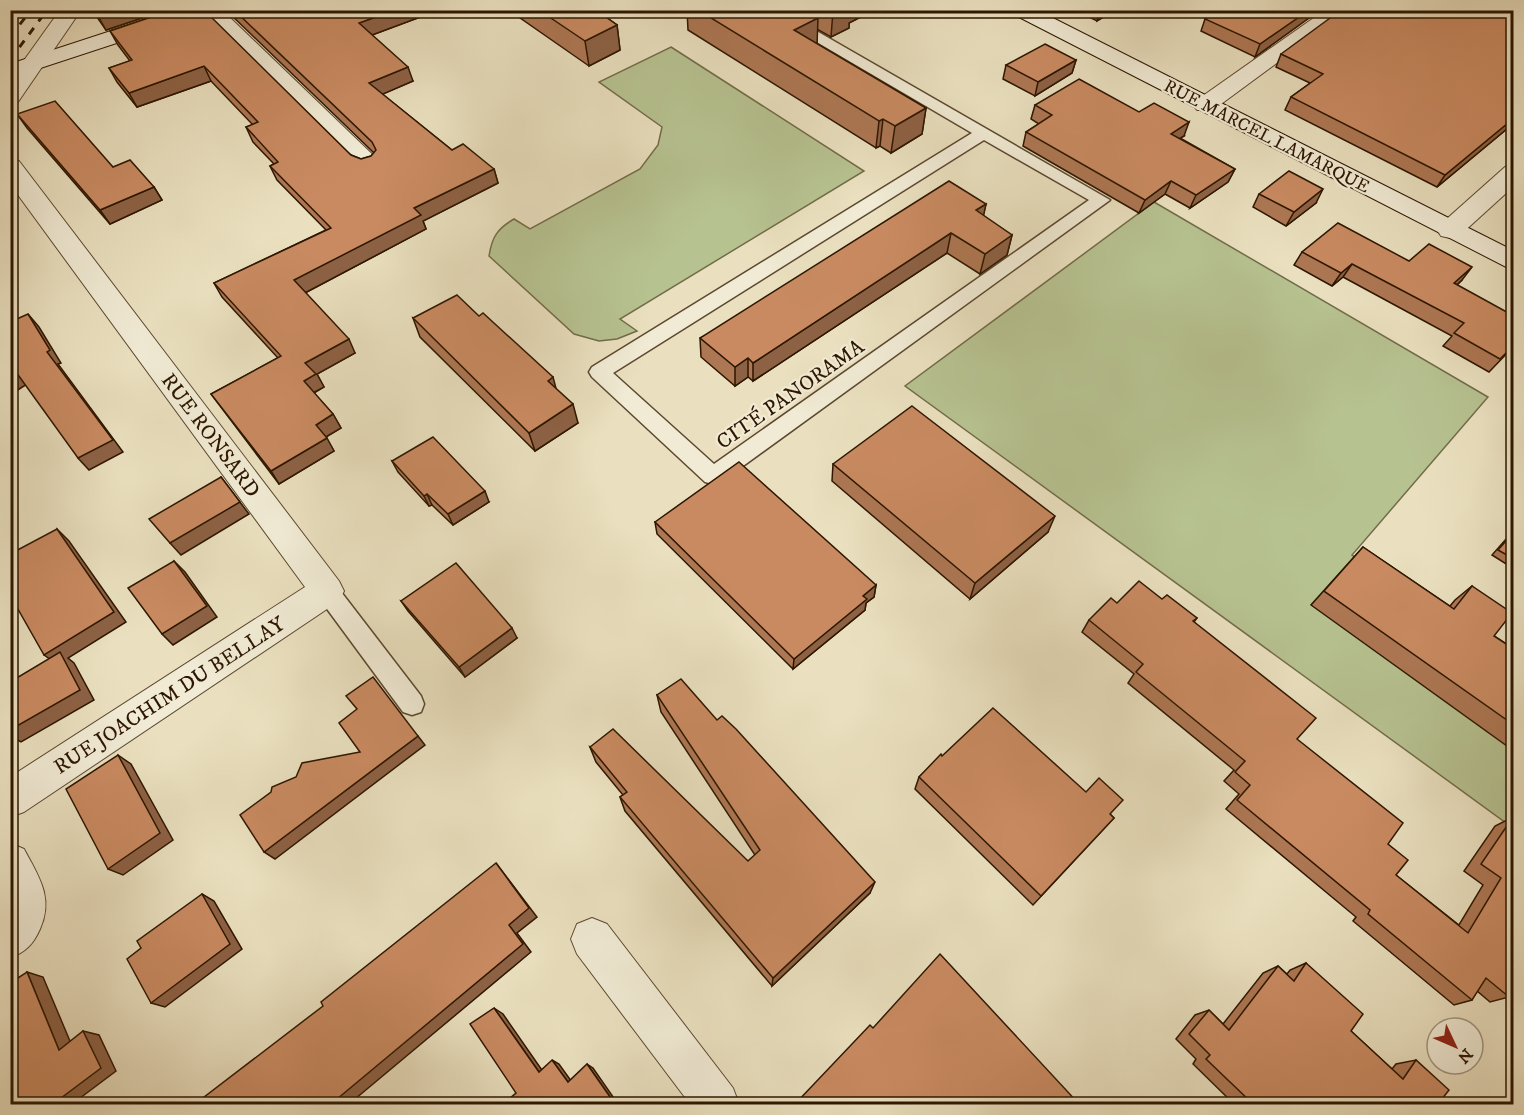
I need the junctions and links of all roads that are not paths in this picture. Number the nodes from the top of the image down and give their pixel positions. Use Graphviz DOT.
graph roads {
  1 [pos="71,10"];
  2 [pos="198,10"];
  3 [pos="209,10"];
  4 [pos="769,10"];
  5 [pos="1020,10"];
  6 [pos="1339,10"];
  7 [pos="34,63"];
  8 [pos="10,70"];
  9 [pos="10,97"];
  10 [pos="1205,105"];
  11 [pos="984,133"];
  12 [pos="367,163"];
  13 [pos="10,166"];
  14 [pos="1514,172"];
  15 [pos="1450,230"];
  16 [pos="1514,262"];
  17 [pos="327,591"];
  18 [pos="412,704"];
  19 [pos="10,799"];
  20 [pos="10,863"];
  21 [pos="10,938"];
  22 [pos="592,939"];
  23 [pos="717,1104"];
  1 -- 7 [label="street"];
  2 -- 7 [label="street"];
  3 -- 12 [label="street"];
  4 -- 11 [label="lane, CITÉ PANORAMA"];
  5 -- 10 [label="street, RUE MARCEL LAMARQUE"];
  6 -- 10 [label="street"];
  7 -- 8 [label="street"];
  7 -- 9 [label="street"];
  10 -- 15 [label="street, RUE MARCEL LAMARQUE"];
  11 -- 11 [label="lane, CITÉ PANORAMA"];
  13 -- 17 [label="street, RUE RONSARD"];
  14 -- 15 [label="street"];
  15 -- 16 [label="street, RUE MARCEL LAMARQUE"];
  17 -- 18 [label="lane, RUE RONSARD"];
  17 -- 19 [label="street, RUE JOACHIM DU BELLAY"];
  20 -- 21 [label="street"];
  22 -- 23 [label="street"];
}
